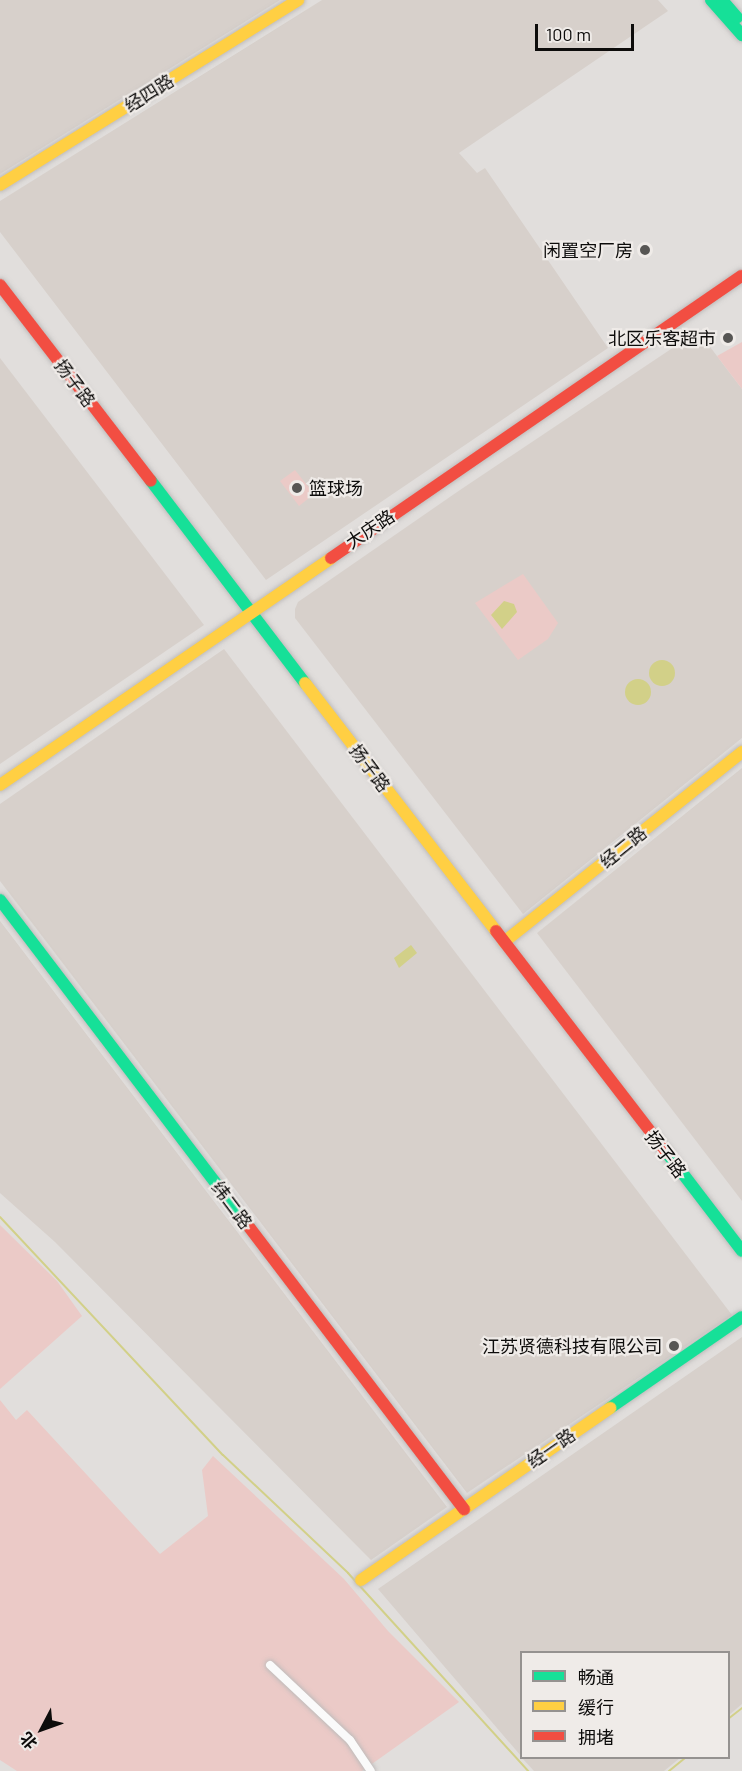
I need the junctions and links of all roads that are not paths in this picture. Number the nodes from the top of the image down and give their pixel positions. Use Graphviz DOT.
graph roads {
  1 [pos="298,0"];
  2 [pos="711,0"];
  3 [pos="722,0"];
  4 [pos="742,23"];
  5 [pos="742,35"];
  6 [pos="0,185"];
  7 [pos="742,276"];
  8 [pos="0,285"];
  9 [pos="250,612"];
  10 [pos="742,752"];
  11 [pos="0,785"];
  12 [pos="0,900"];
  13 [pos="504,942"];
  14 [pos="742,1251"];
  15 [pos="742,1317"];
  16 [pos="464,1509"];
  17 [pos="361,1580"];
  18 [pos="270,1665"];
  19 [pos="371,1771"];
  1 -- 6 [label="street, 经四路"];
  2 -- 5 [label="street"];
  3 -- 4 [label="street"];
  7 -- 9 [label="street, 大庆路"];
  8 -- 9 [label="street, 扬子路"];
  9 -- 11 [label="street, 大庆路"];
  9 -- 13 [label="street, 扬子路"];
  10 -- 13 [label="street, 经二路"];
  12 -- 16 [label="street, 纬二路"];
  13 -- 14 [label="street, 扬子路"];
  15 -- 16 [label="street, 经一路"];
  16 -- 17 [label="street, 经一路"];
  18 -- 19 [label="street"];
}
